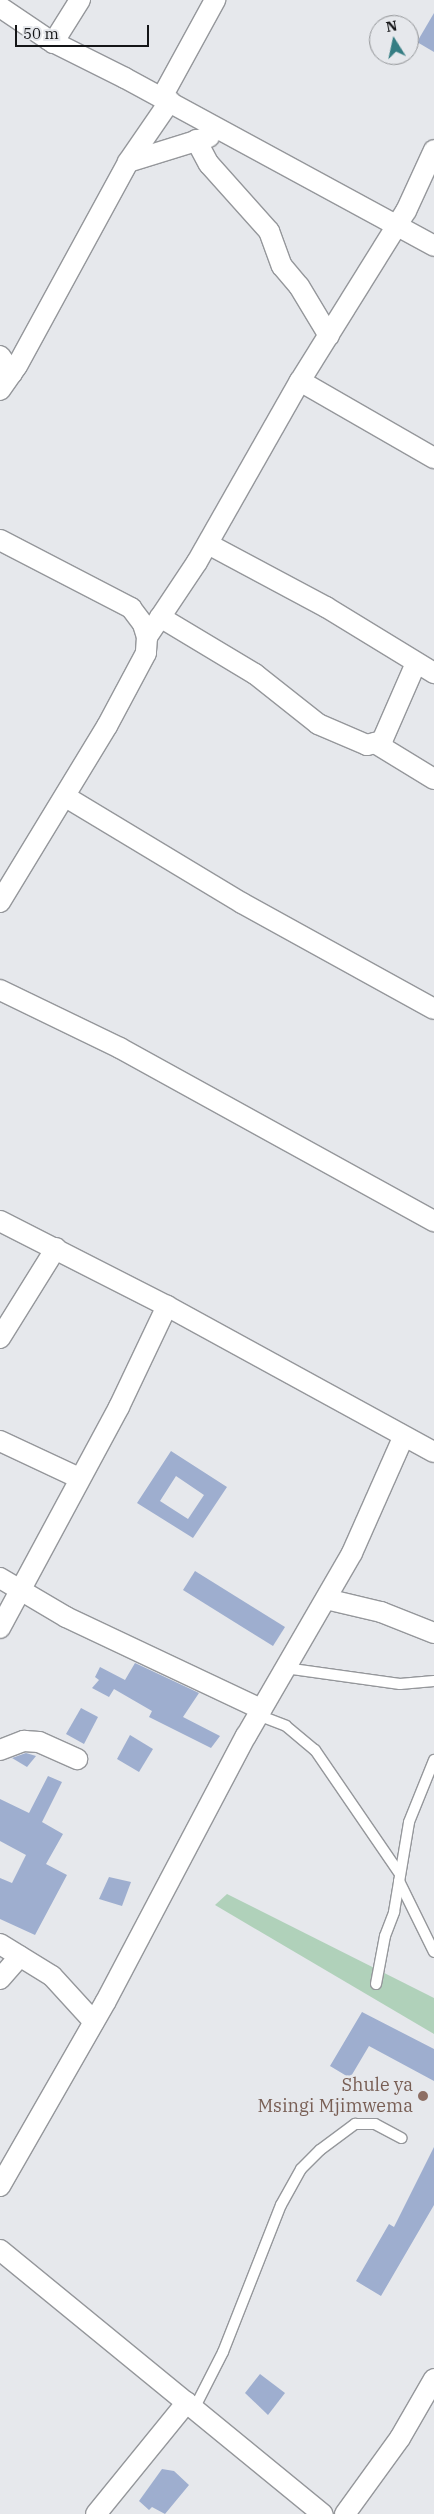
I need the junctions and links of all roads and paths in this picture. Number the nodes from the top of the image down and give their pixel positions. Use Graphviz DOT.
graph roads {
  1 [pos="80,0"];
  2 [pos="215,0"];
  3 [pos="0,7"];
  4 [pos="53,43"];
  5 [pos="172,103"];
  6 [pos="225,133"];
  7 [pos="195,140"];
  8 [pos="434,150"];
  9 [pos="128,162"];
  10 [pos="397,227"];
  11 [pos="434,246"];
  12 [pos="329,336"];
  13 [pos="0,356"];
  14 [pos="12,373"];
  15 [pos="300,381"];
  16 [pos="0,390"];
  17 [pos="434,458"];
  18 [pos="0,540"];
  19 [pos="208,544"];
  20 [pos="160,617"];
  21 [pos="147,637"];
  22 [pos="416,662"];
  23 [pos="434,673"];
  24 [pos="375,743"];
  25 [pos="434,780"];
  26 [pos="66,797"];
  27 [pos="0,902"];
  28 [pos="0,990"];
  29 [pos="434,1009"];
  30 [pos="0,1221"];
  31 [pos="434,1221"];
  32 [pos="56,1248"];
  33 [pos="167,1306"];
  34 [pos="0,1338"];
  35 [pos="403,1438"];
  36 [pos="0,1441"];
  37 [pos="434,1452"];
  38 [pos="79,1478"];
  39 [pos="0,1578"];
  40 [pos="21,1589"];
  41 [pos="326,1599"];
  42 [pos="0,1628"];
  43 [pos="434,1633"];
  44 [pos="286,1668"];
  45 [pos="434,1681"];
  46 [pos="260,1712"];
  47 [pos="0,1750"];
  48 [pos="77,1759"];
  49 [pos="434,1760"];
  50 [pos="400,1878"];
  51 [pos="0,1944"];
  52 [pos="434,1952"];
  53 [pos="20,1956"];
  54 [pos="0,1979"];
  55 [pos="376,1984"];
  56 [pos="94,2022"];
  57 [pos="401,2138"];
  58 [pos="9,2154"];
  59 [pos="0,2186"];
  60 [pos="0,2250"];
  61 [pos="434,2379"];
  62 [pos="191,2404"];
  63 [pos="96,2514"];
  64 [pos="323,2514"];
  65 [pos="345,2514"];
  1 -- 4 [label="street"];
  2 -- 5 [label="street"];
  3 -- 4 [label="street"];
  4 -- 5 [label="street"];
  5 -- 6 [label="street"];
  5 -- 7 [label="street"];
  5 -- 9 [label="street"];
  6 -- 7 [label="street"];
  6 -- 10 [label="street"];
  7 -- 9 [label="street"];
  7 -- 12 [label="street"];
  8 -- 10 [label="street"];
  9 -- 14 [label="street"];
  10 -- 11 [label="street"];
  10 -- 12 [label="street"];
  12 -- 15 [label="street"];
  13 -- 14 [label="street"];
  14 -- 16 [label="street"];
  15 -- 17 [label="street"];
  15 -- 19 [label="street"];
  18 -- 21 [label="street"];
  19 -- 20 [label="street"];
  19 -- 22 [label="street"];
  20 -- 21 [label="street"];
  20 -- 24 [label="street"];
  21 -- 26 [label="street"];
  22 -- 23 [label="street"];
  22 -- 24 [label="street"];
  24 -- 25 [label="street"];
  26 -- 27 [label="street"];
  26 -- 29 [label="street"];
  28 -- 31 [label="street"];
  30 -- 32 [label="street"];
  32 -- 33 [label="street"];
  32 -- 34 [label="street"];
  33 -- 35 [label="street"];
  33 -- 38 [label="street"];
  35 -- 37 [label="street"];
  35 -- 41 [label="street"];
  36 -- 38 [label="street"];
  38 -- 40 [label="street"];
  39 -- 40 [label="street"];
  40 -- 42 [label="street"];
  40 -- 46 [label="street"];
  41 -- 43 [label="street"];
  41 -- 44 [label="street"];
  44 -- 45 [label="lane"];
  44 -- 46 [label="street"];
  46 -- 50 [label="lane"];
  46 -- 56 [label="street"];
  47 -- 48 [label="street"];
  49 -- 50 [label="lane"];
  50 -- 52 [label="lane"];
  50 -- 55 [label="lane"];
  51 -- 53 [label="street"];
  53 -- 54 [label="street"];
  53 -- 56 [label="street"];
  56 -- 58 [label="street"];
  57 -- 62 [label="lane"];
  58 -- 59 [label="street"];
  60 -- 62 [label="street"];
  61 -- 65 [label="street"];
  62 -- 63 [label="street"];
  62 -- 64 [label="street"];
}
